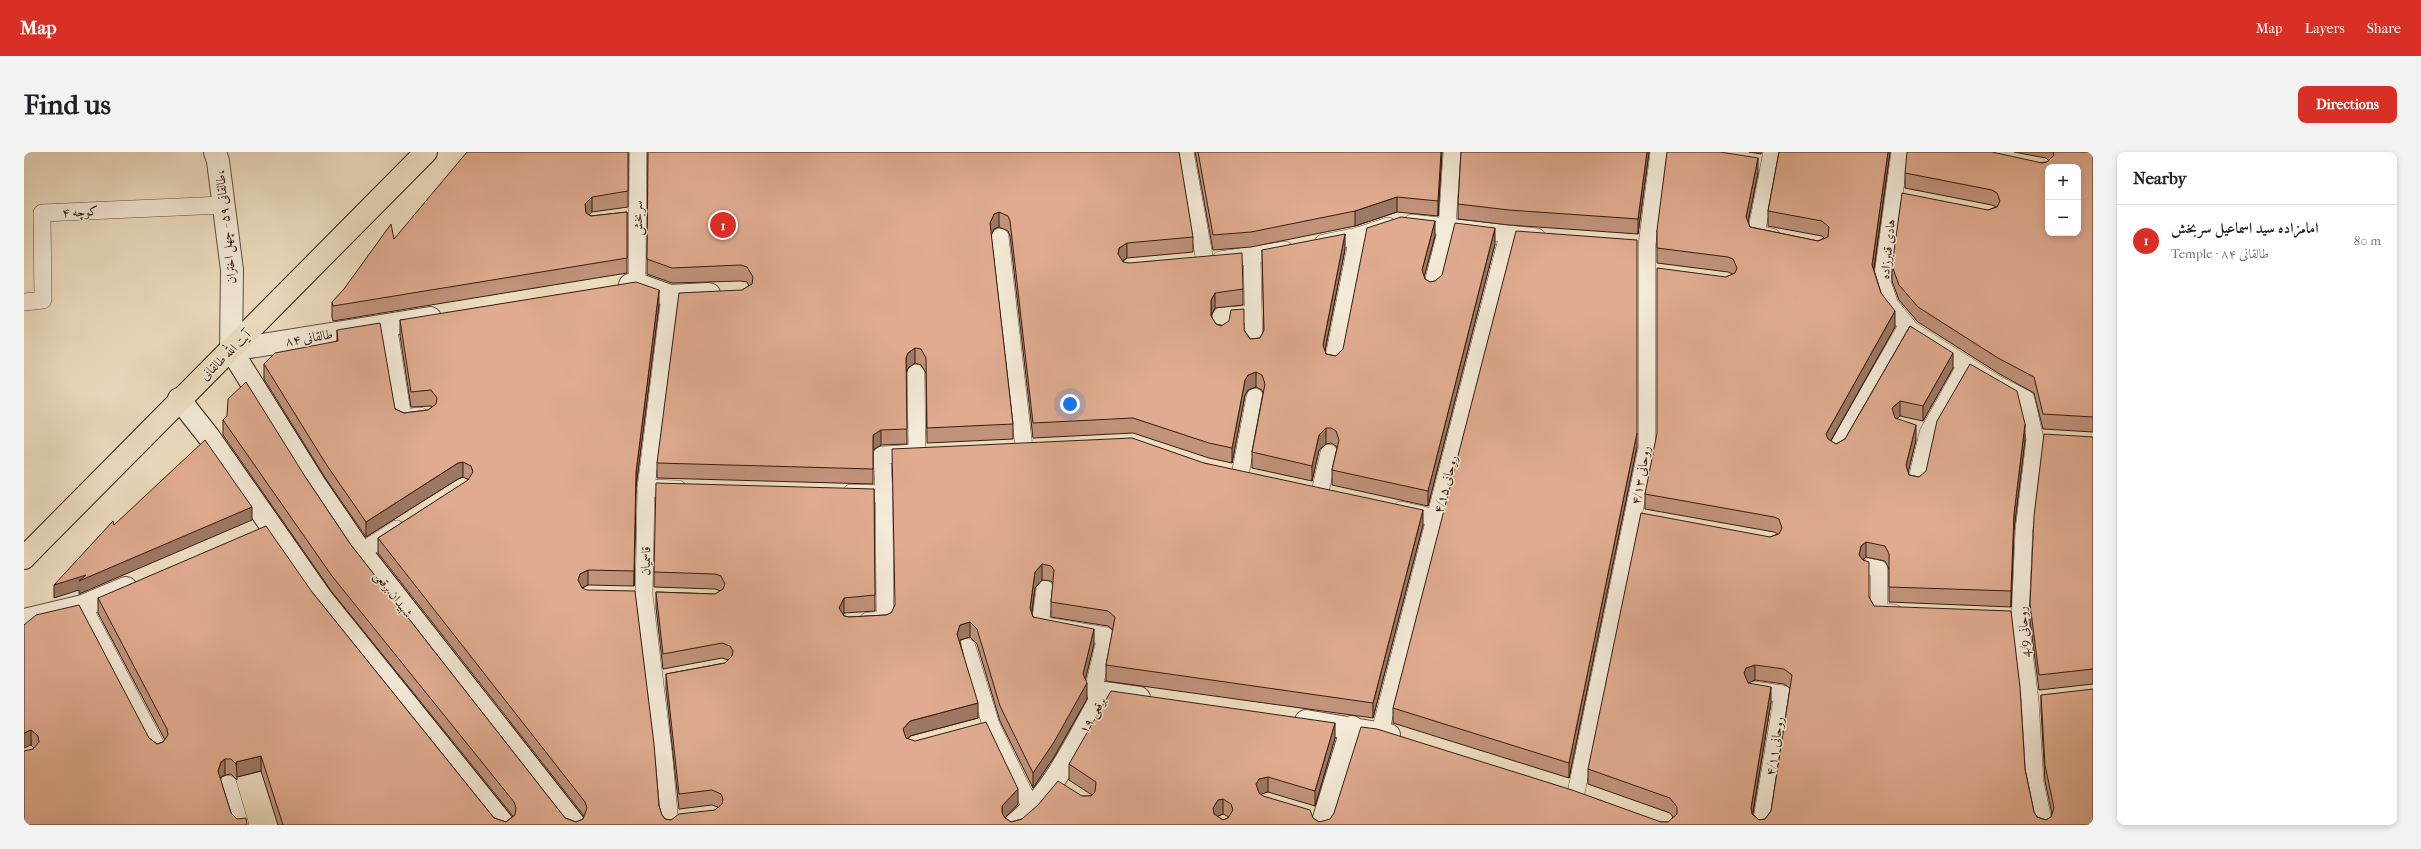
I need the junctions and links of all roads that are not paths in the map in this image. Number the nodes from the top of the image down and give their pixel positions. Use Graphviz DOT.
graph roads {
  1 [pos="215,152"];
  2 [pos="426,152"];
  3 [pos="638,152"];
  4 [pos="1185,152"];
  5 [pos="1452,152"];
  6 [pos="1658,152"];
  7 [pos="1900,152"];
  8 [pos="1766,160"];
  9 [pos="223,205"];
  10 [pos="1447,228"];
  11 [pos="1508,235"];
  12 [pos="1000,236"];
  13 [pos="1358,236"];
  14 [pos="1554,238"];
  15 [pos="1792,241"];
  16 [pos="1252,257"];
  17 [pos="636,284"];
  18 [pos="1432,287"];
  19 [pos="613,288"];
  20 [pos="733,293"];
  21 [pos="670,296"];
  22 [pos="24,302"];
  23 [pos="450,314"];
  24 [pos="1253,314"];
  25 [pos="388,324"];
  26 [pos="1907,326"];
  27 [pos="1221,331"];
  28 [pos="1254,345"];
  29 [pos="231,350"];
  30 [pos="1333,362"];
  31 [pos="1966,365"];
  32 [pos="916,373"];
  33 [pos="1255,397"];
  34 [pos="179,399"];
  35 [pos="426,415"];
  36 [pos="2043,440"];
  37 [pos="1024,448"];
  38 [pos="1836,450"];
  39 [pos="1329,453"];
  40 [pos="1241,475"];
  41 [pos="1916,483"];
  42 [pos="646,488"];
  43 [pos="694,489"];
  44 [pos="836,493"];
  45 [pos="1321,493"];
  46 [pos="884,494"];
  47 [pos="1382,506"];
  48 [pos="1436,518"];
  49 [pos="412,519"];
  50 [pos="270,526"];
  51 [pos="249,535"];
  52 [pos="361,552"];
  53 [pos="24,558"];
  54 [pos="1869,567"];
  55 [pos="148,578"];
  56 [pos="1045,589"];
  57 [pos="83,606"];
  58 [pos="1910,613"];
  59 [pos="24,620"];
  60 [pos="849,622"];
  61 [pos="967,647"];
  62 [pos="1754,690"];
  63 [pos="1104,693"];
  64 [pos="1158,701"];
  65 [pos="1282,718"];
  66 [pos="1352,728"];
  67 [pos="1380,732"];
  68 [pos="1410,741"];
  69 [pos="158,749"];
  70 [pos="228,784"];
  71 [pos="1554,786"];
  72 [pos="1576,793"];
  73 [pos="1598,801"];
  74 [pos="1032,810"];
  75 [pos="1319,819"];
  76 [pos="674,821"];
  77 [pos="240,825"];
  78 [pos="504,825"];
  79 [pos="575,825"];
  80 [pos="1014,825"];
  81 [pos="1761,825"];
  82 [pos="2044,825"];
  1 -- 9 [label="street, طالقانی ۵۹ - چهل اختران،"];
  2 -- 29 [label="main road, آیت الله طالقانی"];
  3 -- 17 [label="lane, سربخش"];
  4 -- 16 [label="lane"];
  5 -- 10 [label="lane"];
  6 -- 72 [label="lane, روحانی ۴/۱۳"];
  7 -- 26 [label="lane, هادی قنبرزاده"];
  8 -- 15 [label="lane"];
  9 -- 22 [label="lane, کوچه ۴"];
  9 -- 29 [label="street, طالقانی ۵۹ - چهل اختران،"];
  10 -- 11 [label="lane"];
  10 -- 13 [label="lane"];
  10 -- 18 [label="lane"];
  11 -- 14 [label="lane"];
  11 -- 48 [label="lane, روحانی ۴/۱۵"];
  12 -- 37 [label="lane"];
  13 -- 16 [label="lane"];
  13 -- 30 [label="lane"];
  16 -- 24 [label="lane"];
  17 -- 19 [label="street"];
  17 -- 21 [label="street"];
  20 -- 21 [label="street"];
  21 -- 42 [label="lane, قاسمیان"];
  23 -- 25 [label="street, طالقانی ۸۴"];
  24 -- 27 [label="lane"];
  24 -- 28 [label="lane"];
  25 -- 29 [label="street, طالقانی ۸۴"];
  25 -- 35 [label="lane"];
  26 -- 31 [label="lane, هادی قنبرزاده"];
  26 -- 38 [label="lane"];
  29 -- 34 [label="main road, آیت الله طالقانی"];
  29 -- 52 [label="street, شهیدان برقعی"];
  31 -- 36 [label="lane, هادی قنبرزاده"];
  31 -- 41 [label="lane"];
  32 -- 46 [label="lane"];
  33 -- 40 [label="lane"];
  34 -- 50 [label="street"];
  34 -- 53 [label="main road, آیت الله طالقانی"];
  36 -- 82 [label="lane, روحانی 4/9"];
  39 -- 45 [label="lane"];
  42 -- 43 [label="lane"];
  42 -- 76 [label="lane, قاسمیان"];
  44 -- 46 [label="lane"];
  46 -- 60 [label="lane"];
  47 -- 48 [label="lane"];
  48 -- 67 [label="lane, روحانی ۴/۱۵"];
  49 -- 52 [label="lane"];
  50 -- 51 [label="street"];
  50 -- 78 [label="street"];
  52 -- 79 [label="street, شهیدان برقعی"];
  54 -- 58 [label="lane"];
  55 -- 57 [label="street"];
  56 -- 63 [label="lane"];
  57 -- 59 [label="street"];
  57 -- 69 [label="lane"];
  61 -- 74 [label="lane"];
  62 -- 81 [label="lane, روحانی ۴/۱۱"];
  63 -- 64 [label="street, برقعی ۱۹"];
  63 -- 74 [label="street, برقعی ۱۹"];
  65 -- 66 [label="street"];
  66 -- 67 [label="street"];
  66 -- 75 [label="street"];
  67 -- 68 [label="street"];
  70 -- 77 [label="lane"];
  71 -- 72 [label="street"];
  72 -- 73 [label="street"];
  74 -- 80 [label="street, برقعی ۱۹"];
}
